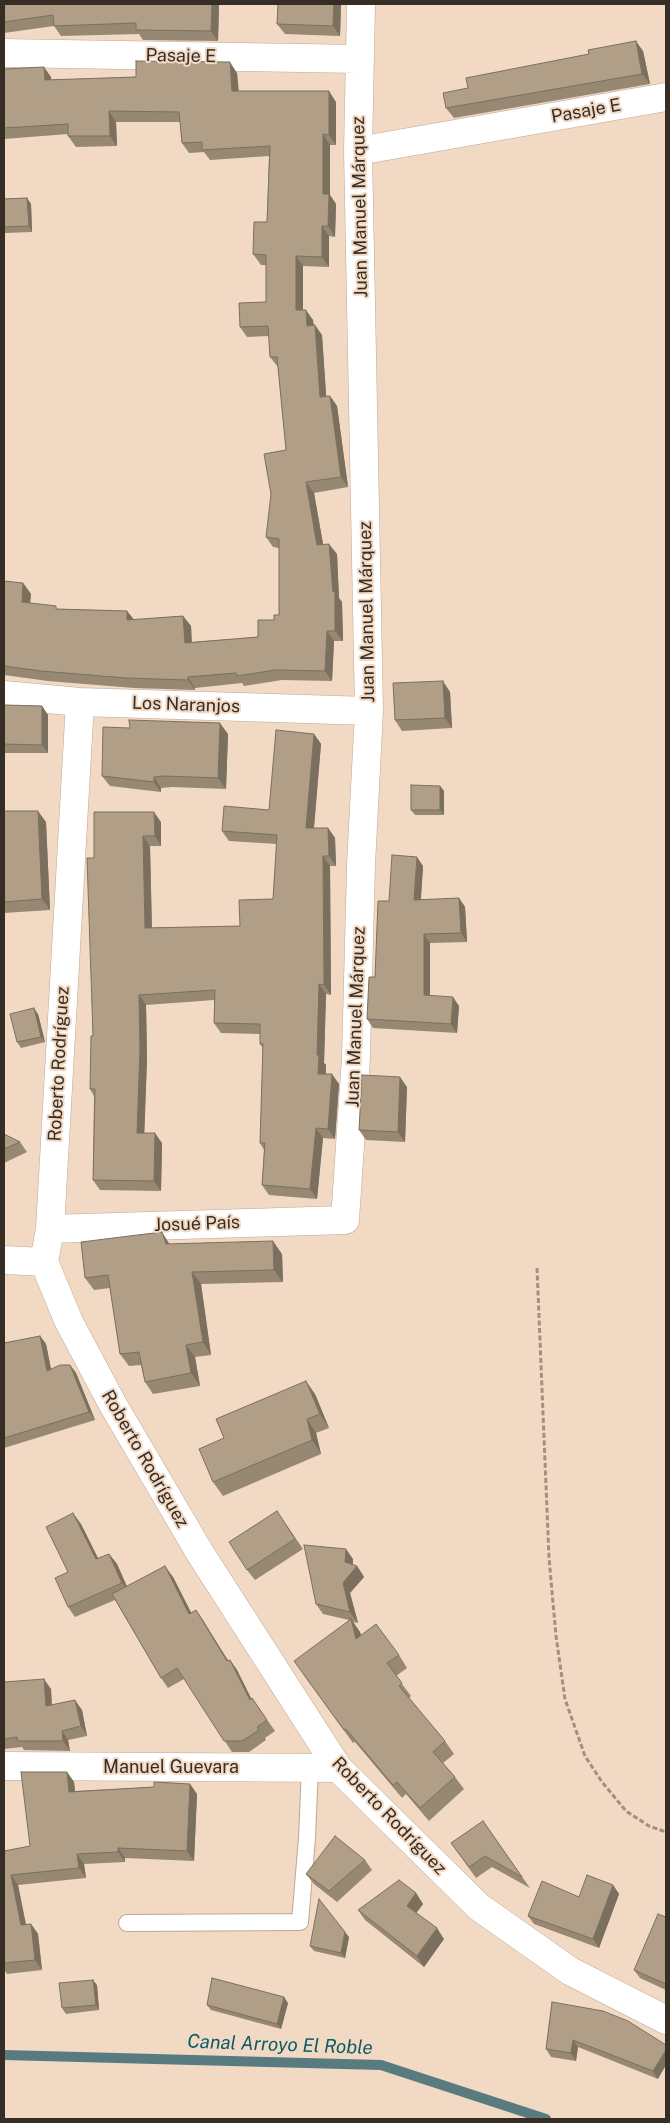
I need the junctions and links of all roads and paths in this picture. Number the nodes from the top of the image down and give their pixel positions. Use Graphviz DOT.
graph roads {
  1 [pos="361,4"];
  2 [pos="4,53"];
  3 [pos="359,58"];
  4 [pos="666,97"];
  5 [pos="358,151"];
  6 [pos="4,695"];
  7 [pos="80,702"];
  8 [pos="369,711"];
  9 [pos="345,1220"];
  10 [pos="50,1229"];
  11 [pos="4,1260"];
  12 [pos="44,1262"];
  13 [pos="537,1268"];
  14 [pos="4,1766"];
  15 [pos="310,1767"];
  16 [pos="338,1768"];
  17 [pos="666,1832"];
  18 [pos="127,1923"];
  19 [pos="666,2020"];
  1 -- 3 [label="street, Juan Manuel Márquez"];
  2 -- 3 [label="street, Pasaje E"];
  3 -- 5 [label="street, Juan Manuel Márquez"];
  4 -- 5 [label="street, Pasaje E"];
  5 -- 8 [label="street, Juan Manuel Márquez"];
  6 -- 7 [label="street, Los Naranjos"];
  7 -- 8 [label="street, Los Naranjos"];
  7 -- 10 [label="street, Roberto Rodríguez"];
  8 -- 9 [label="street, Juan Manuel Márquez"];
  9 -- 10 [label="street, Josué País"];
  10 -- 12 [label="street, Roberto Rodríguez"];
  11 -- 12 [label="street"];
  12 -- 16 [label="street, Roberto Rodríguez"];
  13 -- 17 [label="path"];
  14 -- 15 [label="street, Manuel Guevara"];
  15 -- 16 [label="street, Manuel Guevara"];
  15 -- 18 [label="lane"];
  16 -- 19 [label="street, Roberto Rodríguez"];
}
